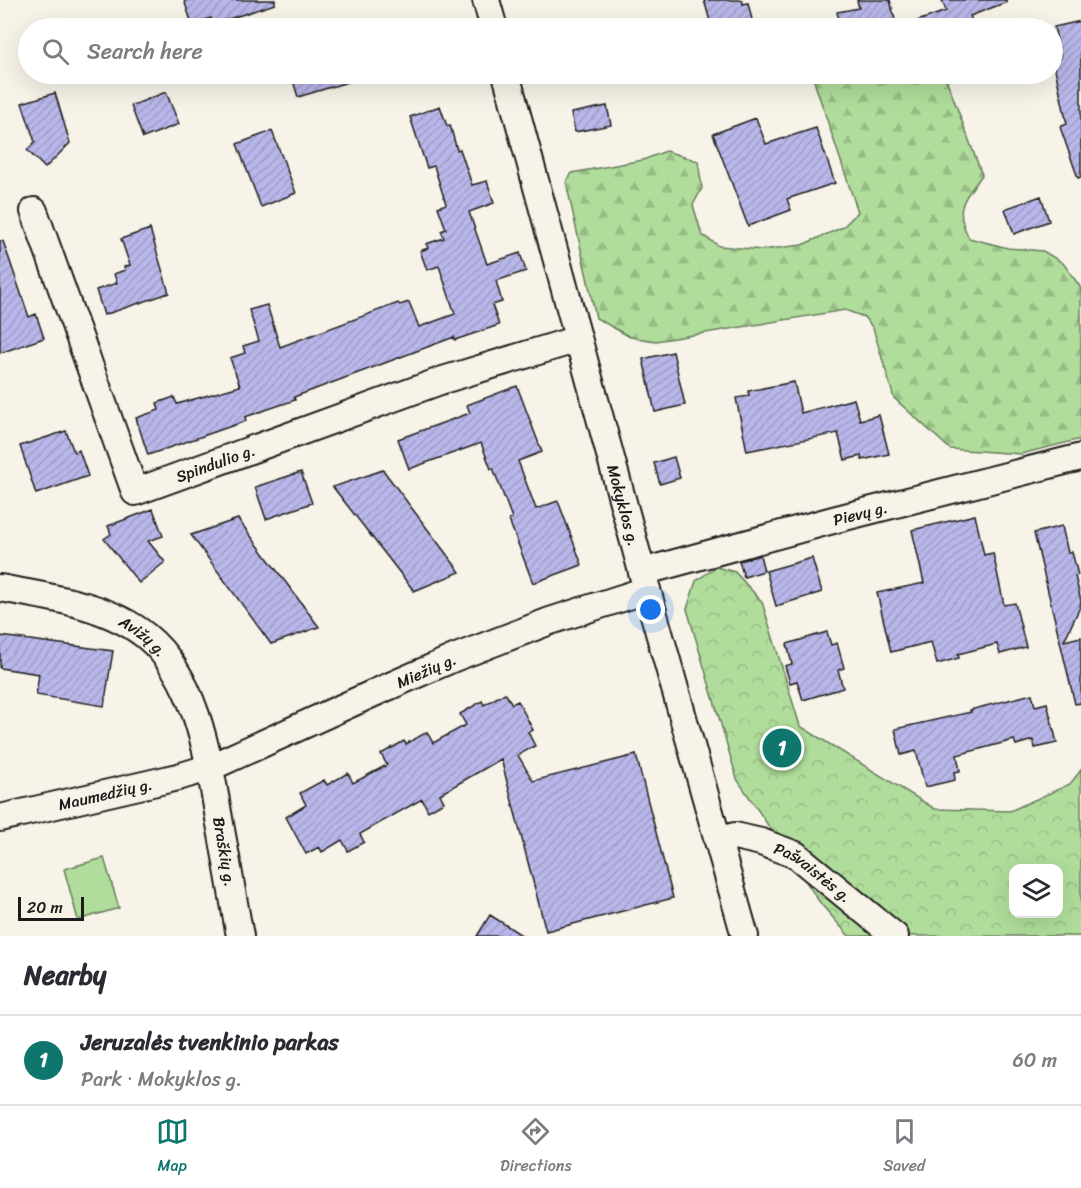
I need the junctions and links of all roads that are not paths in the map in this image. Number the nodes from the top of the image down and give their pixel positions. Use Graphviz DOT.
graph roads {
  1 [pos="486,0"];
  2 [pos="491,18"];
  3 [pos="509,84"];
  4 [pos="34,211"];
  5 [pos="578,339"];
  6 [pos="1081,457"];
  7 [pos="644,581"];
  8 [pos="0,588"];
  9 [pos="211,767"];
  10 [pos="0,818"];
  11 [pos="718,841"];
  12 [pos="240,936"];
  13 [pos="745,936"];
  14 [pos="895,936"];
  1 -- 2 [label="street"];
  3 -- 5 [label="street, Mokyklos g."];
  4 -- 5 [label="street, Spindulio g."];
  5 -- 7 [label="street, Mokyklos g."];
  6 -- 7 [label="street, Pievų g."];
  7 -- 9 [label="street, Miežių g."];
  7 -- 11 [label="street, Mokyklos g."];
  8 -- 9 [label="street, Avižų g."];
  9 -- 10 [label="street, Maumedžių g."];
  9 -- 12 [label="street, Braškių g."];
  11 -- 13 [label="street, Mokyklos g."];
  11 -- 14 [label="street, Pašvaistės g."];
}
